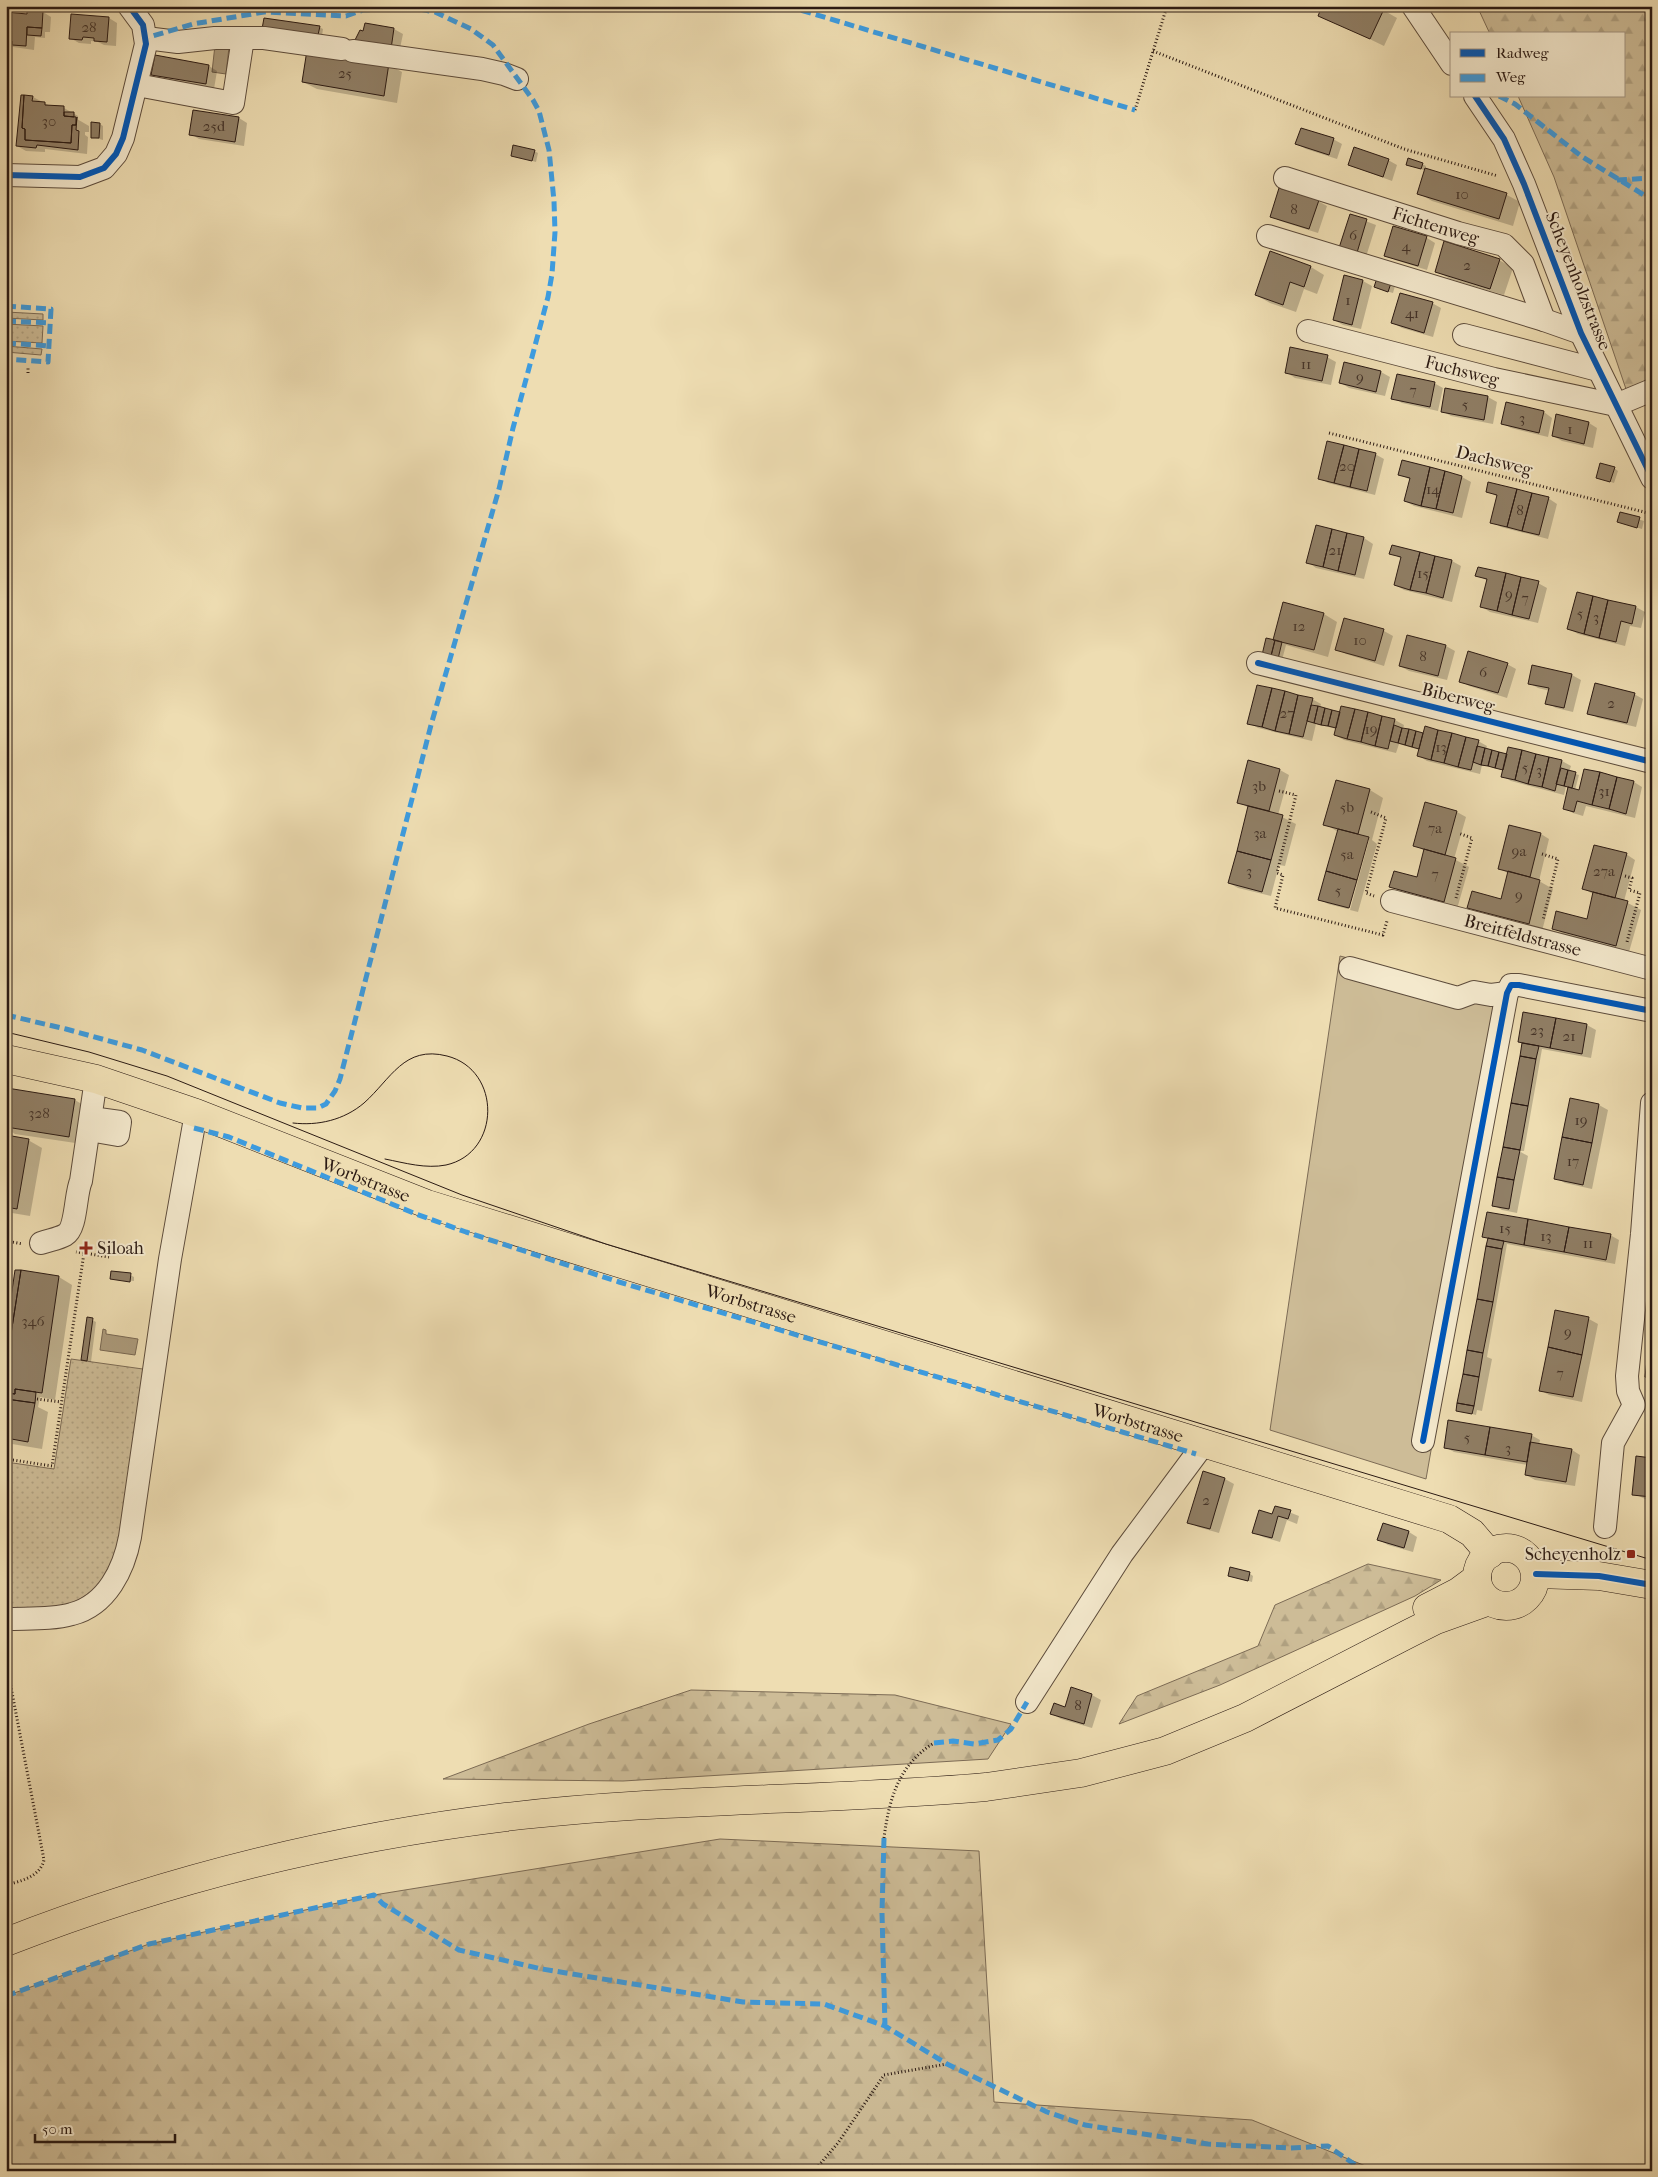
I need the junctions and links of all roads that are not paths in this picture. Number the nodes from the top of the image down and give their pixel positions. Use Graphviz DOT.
graph roads {
  1 [pos="129,6"];
  2 [pos="1413,6"];
  3 [pos="146,38"];
  4 [pos="243,38"];
  5 [pos="1450,61"];
  6 [pos="517,79"];
  7 [pos="137,85"];
  8 [pos="1475,98"];
  9 [pos="6,175"];
  10 [pos="1285,178"];
  11 [pos="1268,236"];
  12 [pos="1544,320"];
  13 [pos="1308,332"];
  14 [pos="1580,333"];
  15 [pos="1464,335"];
  16 [pos="1598,370"];
  17 [pos="1652,390"];
  18 [pos="1616,405"];
  19 [pos="1643,443"];
  20 [pos="1652,478"];
  21 [pos="1258,663"];
  22 [pos="1652,762"];
  23 [pos="1392,901"];
  24 [pos="1350,968"];
  25 [pos="1652,969"];
  26 [pos="1509,989"];
  27 [pos="1652,1011"];
  28 [pos="6,1059"];
  29 [pos="96,1079"];
  30 [pos="1652,1103"];
  31 [pos="196,1113"];
  32 [pos="90,1124"];
  33 [pos="119,1129"];
  34 [pos="33,1243"];
  35 [pos="1643,1410"];
  36 [pos="1422,1441"];
  37 [pos="1203,1445"];
  38 [pos="1604,1527"];
  39 [pos="1490,1554"];
  40 [pos="1536,1574"];
  41 [pos="1652,1584"];
  42 [pos="1483,1590"];
  43 [pos="6,1619"];
  44 [pos="1027,1702"];
  45 [pos="6,1926"];
  46 [pos="6,1942"];
  1 -- 3 [label="street"];
  2 -- 5 [label="street"];
  3 -- 4 [label="street"];
  3 -- 7 [label="street"];
  4 -- 6 [label="street"];
  4 -- 7 [label="street"];
  7 -- 9 [label="street"];
  8 -- 14 [label="street, Scheyenholzstrasse"];
  10 -- 12 [label="street, Fichtenweg"];
  11 -- 12 [label="street"];
  12 -- 14 [label="street"];
  13 -- 18 [label="street, Fuchsweg"];
  14 -- 16 [label="street, Scheyenholzstrasse"];
  15 -- 16 [label="street"];
  16 -- 18 [label="street, Scheyenholzstrasse"];
  17 -- 18 [label="street"];
  18 -- 19 [label="street, Scheyenholzstrasse"];
  19 -- 20 [label="street, Scheyenholzstrasse"];
  21 -- 22 [label="street, Biberweg"];
  23 -- 25 [label="street, Breitfeldstrasse"];
  24 -- 26 [label="street"];
  26 -- 27 [label="street"];
  26 -- 36 [label="street"];
  28 -- 29 [label="main road, Worbstrasse"];
  29 -- 31 [label="main road, Worbstrasse"];
  29 -- 32 [label="street"];
  30 -- 35 [label="street"];
  31 -- 37 [label="main road, Worbstrasse"];
  31 -- 43 [label="street"];
  32 -- 33 [label="street"];
  32 -- 34 [label="street"];
  35 -- 38 [label="street"];
  37 -- 39 [label="main road, Worbstrasse"];
  37 -- 44 [label="street"];
  39 -- 40 [label="main road"];
  39 -- 42 [label="main road"];
  40 -- 41 [label="main road"];
  40 -- 42 [label="main road"];
  42 -- 45 [label="main road"];
  42 -- 46 [label="main road"];
}
